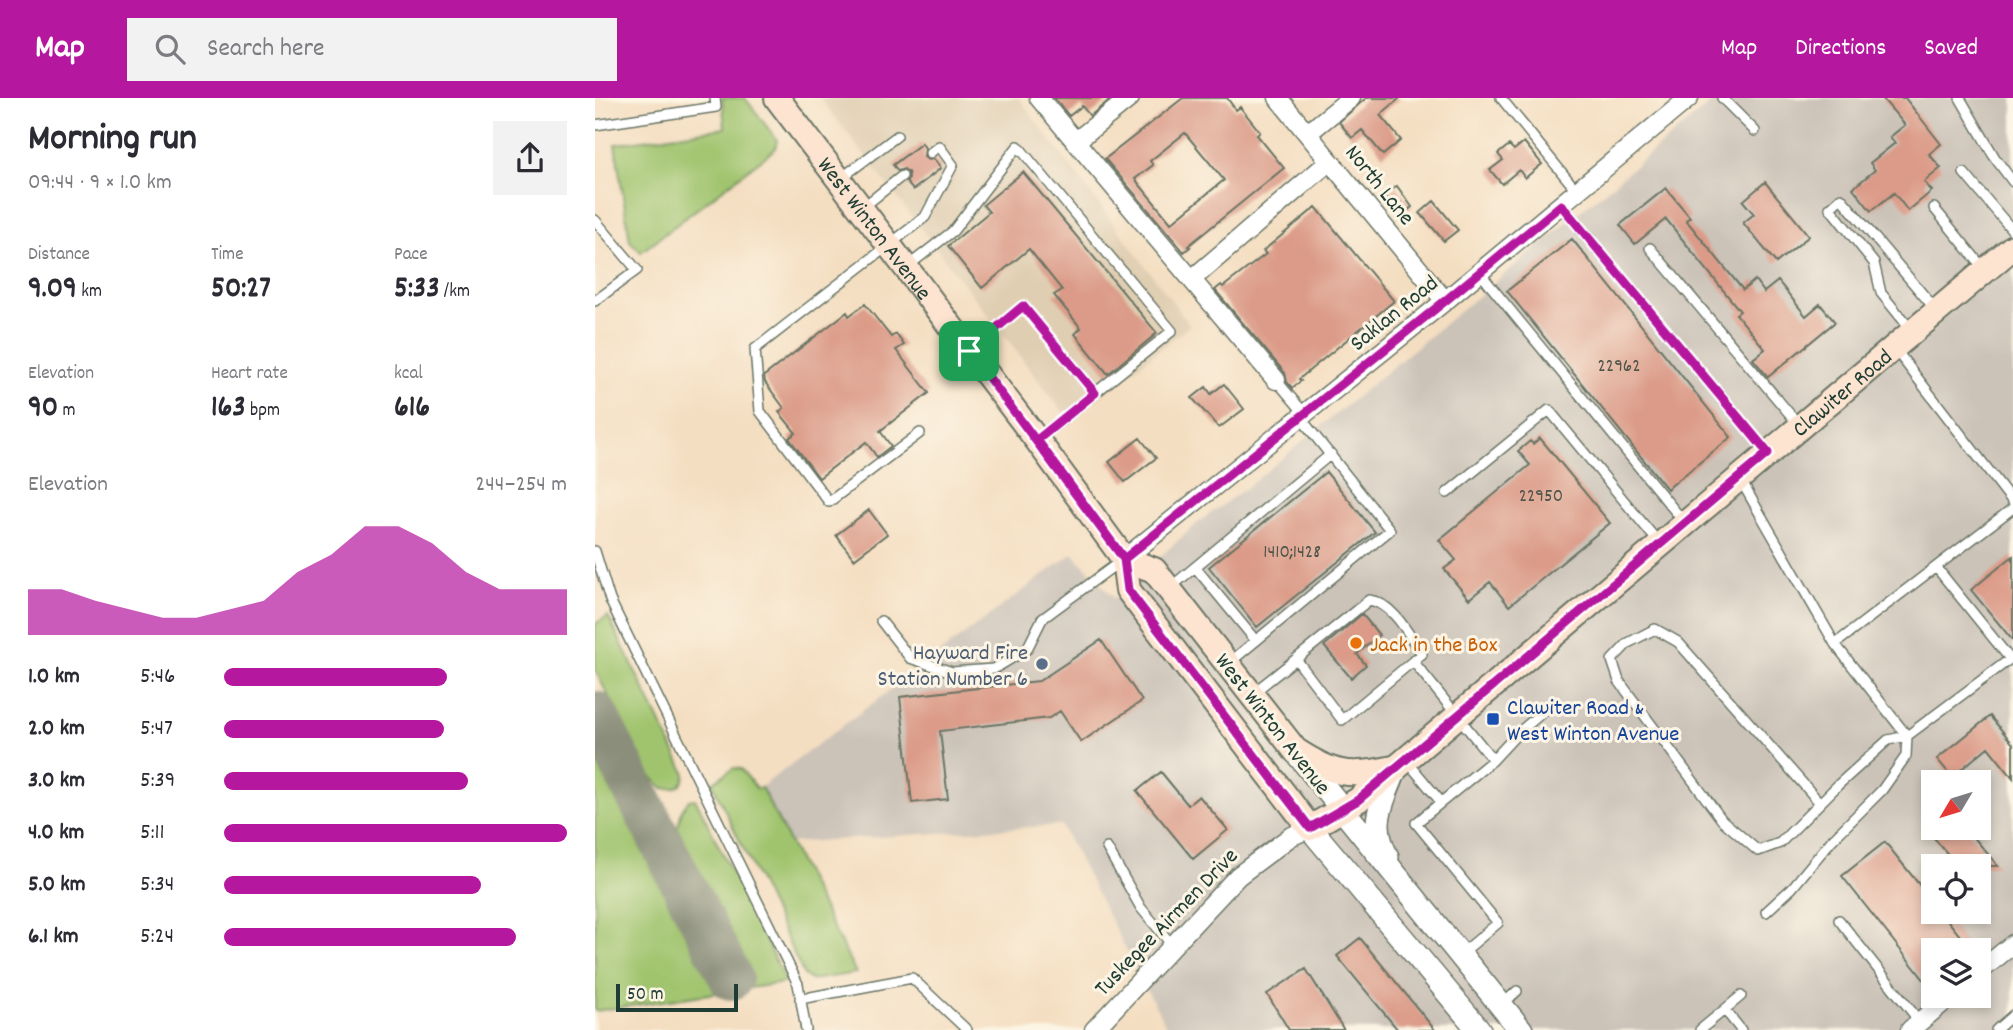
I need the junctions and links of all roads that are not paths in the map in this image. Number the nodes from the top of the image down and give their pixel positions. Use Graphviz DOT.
graph roads {
  1 [pos="715,98"];
  2 [pos="777,98"];
  3 [pos="1039,98"];
  4 [pos="1130,98"];
  5 [pos="1278,98"];
  6 [pos="1351,98"];
  7 [pos="1501,98"];
  8 [pos="1689,98"];
  9 [pos="1722,98"];
  10 [pos="1960,98"];
  11 [pos="595,125"];
  12 [pos="1755,131"];
  13 [pos="1308,133"];
  14 [pos="897,136"];
  15 [pos="1076,141"];
  16 [pos="930,153"];
  17 [pos="1331,161"];
  18 [pos="1964,173"];
  19 [pos="902,176"];
  20 [pos="839,179"];
  21 [pos="2013,181"];
  22 [pos="1577,191"];
  23 [pos="1561,205"];
  24 [pos="1934,208"];
  25 [pos="861,209"];
  26 [pos="595,220"];
  27 [pos="2013,231"];
  28 [pos="890,246"];
  29 [pos="2013,247"];
  30 [pos="1650,248"];
  31 [pos="906,267"];
  32 [pos="1985,270"];
  33 [pos="1480,273"];
  34 [pos="1192,279"];
  35 [pos="595,301"];
  36 [pos="1445,301"];
  37 [pos="1937,311"];
  38 [pos="1913,331"];
  39 [pos="1893,348"];
  40 [pos="969,351"];
  41 [pos="1276,380"];
  42 [pos="1095,393"];
  43 [pos="1303,416"];
  44 [pos="1800,426"];
  45 [pos="920,433"];
  46 [pos="1037,440"];
  47 [pos="1768,453"];
  48 [pos="1331,454"];
  49 [pos="1739,478"];
  50 [pos="1447,493"];
  51 [pos="2013,502"];
  52 [pos="2013,508"];
  53 [pos="1685,523"];
  54 [pos="1660,545"];
  55 [pos="595,551"];
  56 [pos="1124,559"];
  57 [pos="1195,567"];
  58 [pos="1937,567"];
  59 [pos="1169,588"];
  60 [pos="881,621"];
  61 [pos="1256,641"];
  62 [pos="1835,644"];
  63 [pos="1296,659"];
  64 [pos="1413,661"];
  65 [pos="2012,661"];
  66 [pos="1228,664"];
  67 [pos="1251,694"];
  68 [pos="1551,705"];
  69 [pos="1457,716"];
  70 [pos="1907,736"];
  71 [pos="1294,750"];
  72 [pos="1493,760"];
  73 [pos="1401,763"];
  74 [pos="1441,802"];
  75 [pos="1820,803"];
  76 [pos="1342,811"];
  77 [pos="1310,828"];
  78 [pos="1107,848"];
  79 [pos="1400,881"];
  80 [pos="1766,912"];
  81 [pos="1839,920"];
  82 [pos="2013,944"];
  83 [pos="1173,945"];
  84 [pos="1460,955"];
  85 [pos="1991,962"];
  86 [pos="1741,996"];
  87 [pos="800,999"];
  88 [pos="1937,1008"];
  89 [pos="1725,1010"];
  90 [pos="2013,1015"];
  91 [pos="1915,1026"];
  92 [pos="806,1030"];
  93 [pos="967,1030"];
  94 [pos="1094,1030"];
  95 [pos="1479,1030"];
  96 [pos="1521,1030"];
  97 [pos="1700,1030"];
  98 [pos="1741,1030"];
  99 [pos="1996,1030"];
  1 -- 11 [label="lane"];
  2 -- 20 [label="main road, West Winton Avenue"];
  3 -- 15 [label="street"];
  4 -- 15 [label="street"];
  5 -- 13 [label="street, North Lane"];
  6 -- 13 [label="street"];
  7 -- 22 [label="lane"];
  8 -- 22 [label="street, Saklan Road"];
  9 -- 12 [label="lane"];
  10 -- 21 [label="lane"];
  13 -- 17 [label="street, North Lane"];
  14 -- 20 [label="lane"];
  15 -- 34 [label="street"];
  16 -- 28 [label="lane"];
  17 -- 34 [label="street"];
  17 -- 36 [label="street, North Lane"];
  18 -- 27 [label="lane"];
  19 -- 25 [label="lane"];
  20 -- 25 [label="main road, West Winton Avenue"];
  22 -- 23 [label="street, Saklan Road"];
  23 -- 33 [label="street, Saklan Road"];
  23 -- 47 [label="lane"];
  24 -- 32 [label="lane"];
  25 -- 28 [label="main road, West Winton Avenue"];
  26 -- 35 [label="lane"];
  28 -- 31 [label="main road, West Winton Avenue"];
  28 -- 45 [label="lane"];
  29 -- 32 [label="main road, Clawiter Road"];
  30 -- 44 [label="lane"];
  31 -- 40 [label="main road, West Winton Avenue"];
  31 -- 42 [label="lane"];
  32 -- 37 [label="main road, Clawiter Road"];
  33 -- 36 [label="street, Saklan Road"];
  33 -- 53 [label="lane"];
  34 -- 41 [label="street"];
  36 -- 43 [label="street, Saklan Road"];
  37 -- 38 [label="main road, Clawiter Road"];
  37 -- 38 [label="lane"];
  38 -- 39 [label="main road, Clawiter Road"];
  39 -- 44 [label="main road, Clawiter Road"];
  39 -- 51 [label="lane"];
  40 -- 42 [label="lane"];
  40 -- 46 [label="main road, West Winton Avenue"];
  41 -- 43 [label="lane"];
  42 -- 46 [label="lane"];
  43 -- 48 [label="lane"];
  43 -- 56 [label="street, Saklan Road"];
  44 -- 47 [label="main road, Clawiter Road"];
  46 -- 56 [label="main road, West Winton Avenue"];
  47 -- 49 [label="main road, Clawiter Road"];
  48 -- 57 [label="lane"];
  48 -- 61 [label="lane"];
  49 -- 53 [label="main road, Clawiter Road"];
  49 -- 62 [label="lane"];
  50 -- 54 [label="lane"];
  52 -- 58 [label="lane"];
  53 -- 54 [label="main road, Clawiter Road"];
  54 -- 69 [label="main road, Clawiter Road"];
  55 -- 87 [label="lane"];
  56 -- 59 [label="main road, West Winton Avenue"];
  56 -- 60 [label="lane"];
  56 -- 77 [label="main road, West Winton Avenue"];
  57 -- 59 [label="lane"];
  57 -- 61 [label="lane"];
  58 -- 62 [label="lane"];
  58 -- 65 [label="lane"];
  59 -- 66 [label="main road, West Winton Avenue"];
  61 -- 66 [label="lane"];
  62 -- 70 [label="lane"];
  63 -- 64 [label="lane"];
  63 -- 64 [label="lane"];
  63 -- 67 [label="lane"];
  64 -- 69 [label="lane"];
  65 -- 70 [label="lane"];
  66 -- 67 [label="main road, West Winton Avenue"];
  67 -- 71 [label="main road, West Winton Avenue"];
  68 -- 72 [label="lane"];
  69 -- 72 [label="lane"];
  69 -- 73 [label="main road, Clawiter Road"];
  70 -- 75 [label="lane"];
  70 -- 80 [label="lane"];
  71 -- 73 [label="main road"];
  71 -- 76 [label="street, West Winton Avenue"];
  72 -- 74 [label="lane"];
  73 -- 74 [label="lane"];
  73 -- 76 [label="main road, Clawiter Road"];
  73 -- 79 [label="street"];
  74 -- 84 [label="lane"];
  75 -- 75 [label="lane"];
  76 -- 77 [label="main road, Clawiter Road"];
  76 -- 79 [label="street, West Winton Avenue"];
  77 -- 83 [label="street, Tuskegee Airmen Drive"];
  77 -- 95 [label="street, West Winton Avenue"];
  78 -- 83 [label="lane"];
  79 -- 84 [label="street, West Winton Avenue"];
  81 -- 91 [label="lane"];
  82 -- 85 [label="street"];
  83 -- 94 [label="street, Tuskegee Airmen Drive"];
  84 -- 96 [label="street, West Winton Avenue"];
  86 -- 89 [label="lane"];
  87 -- 92 [label="lane"];
  87 -- 93 [label="lane"];
  88 -- 91 [label="street"];
  89 -- 97 [label="lane"];
  89 -- 98 [label="lane"];
  90 -- 99 [label="lane"];
}
